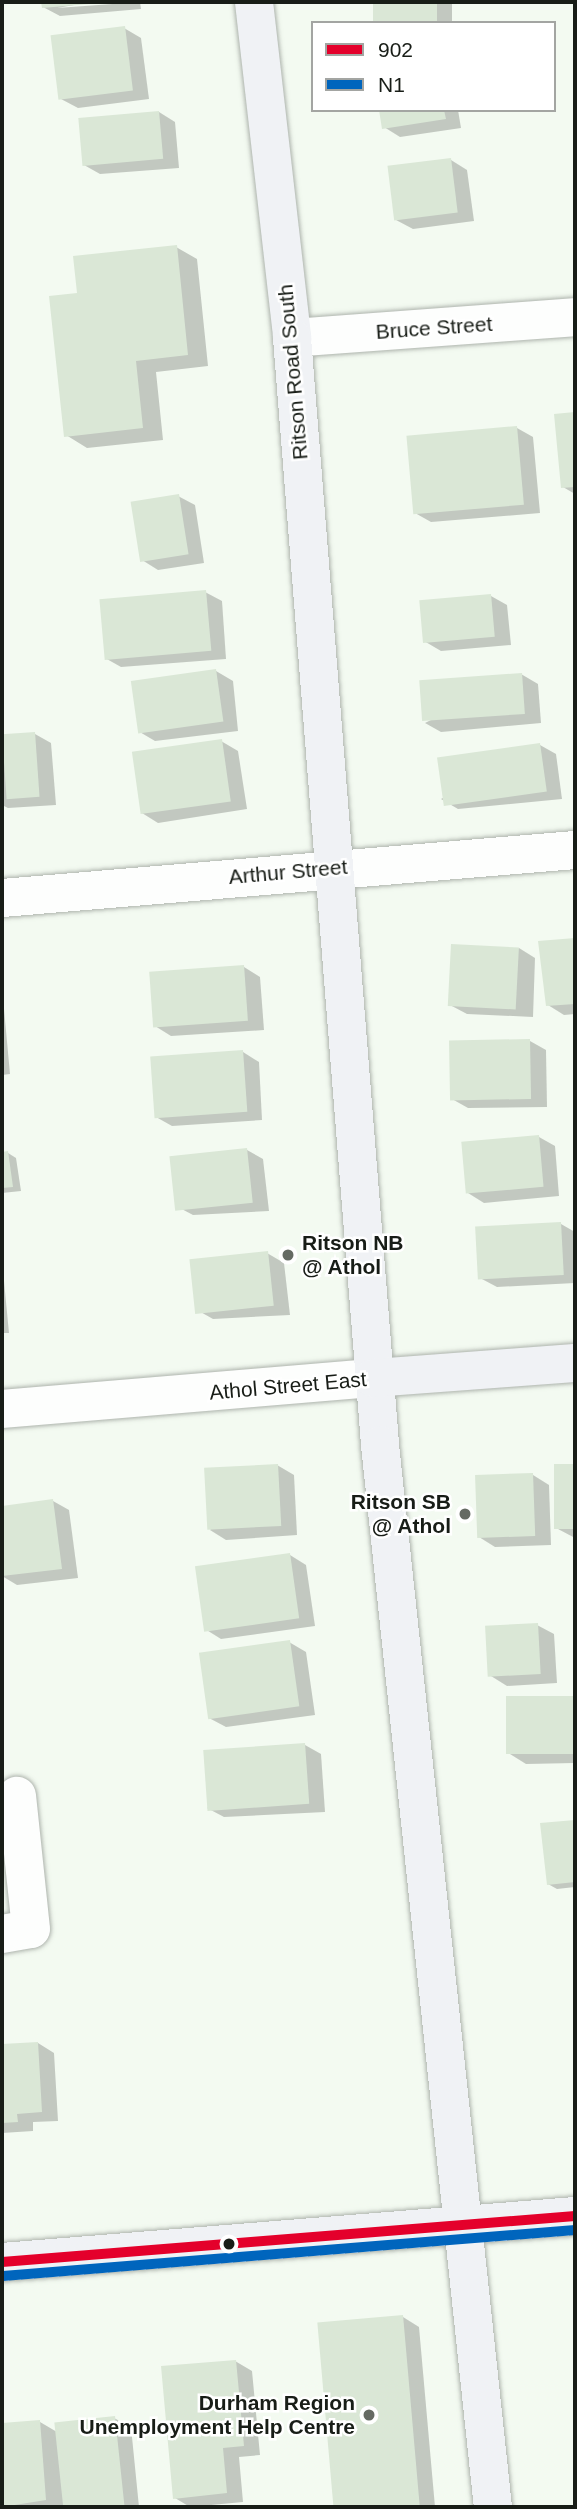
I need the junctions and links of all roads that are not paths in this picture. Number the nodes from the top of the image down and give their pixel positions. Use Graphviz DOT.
graph roads {
  1 [pos="254,2"];
  2 [pos="575,317"];
  3 [pos="292,338"];
  4 [pos="575,850"];
  5 [pos="334,868"];
  6 [pos="2,898"];
  7 [pos="575,1363"];
  8 [pos="374,1378"];
  9 [pos="2,1409"];
  10 [pos="17,1796"];
  11 [pos="2,1934"];
  12 [pos="575,2217"];
  13 [pos="464,2225"];
  14 [pos="2,2262"];
  15 [pos="493,2507"];
  1 -- 3 [label="main road, Ritson Road South"];
  2 -- 3 [label="street, Bruce Street"];
  3 -- 5 [label="main road, Ritson Road South"];
  4 -- 5 [label="street, Arthur Street"];
  5 -- 6 [label="street, Arthur Street"];
  5 -- 8 [label="main road, Ritson Road South"];
  7 -- 8 [label="main road, Athol Street East"];
  8 -- 9 [label="street, Athol Street East"];
  8 -- 13 [label="main road, Ritson Road South"];
  10 -- 11 [label="street"];
  12 -- 13 [label="main road"];
  13 -- 14 [label="main road"];
  13 -- 15 [label="main road, Ritson Road South"];
}
